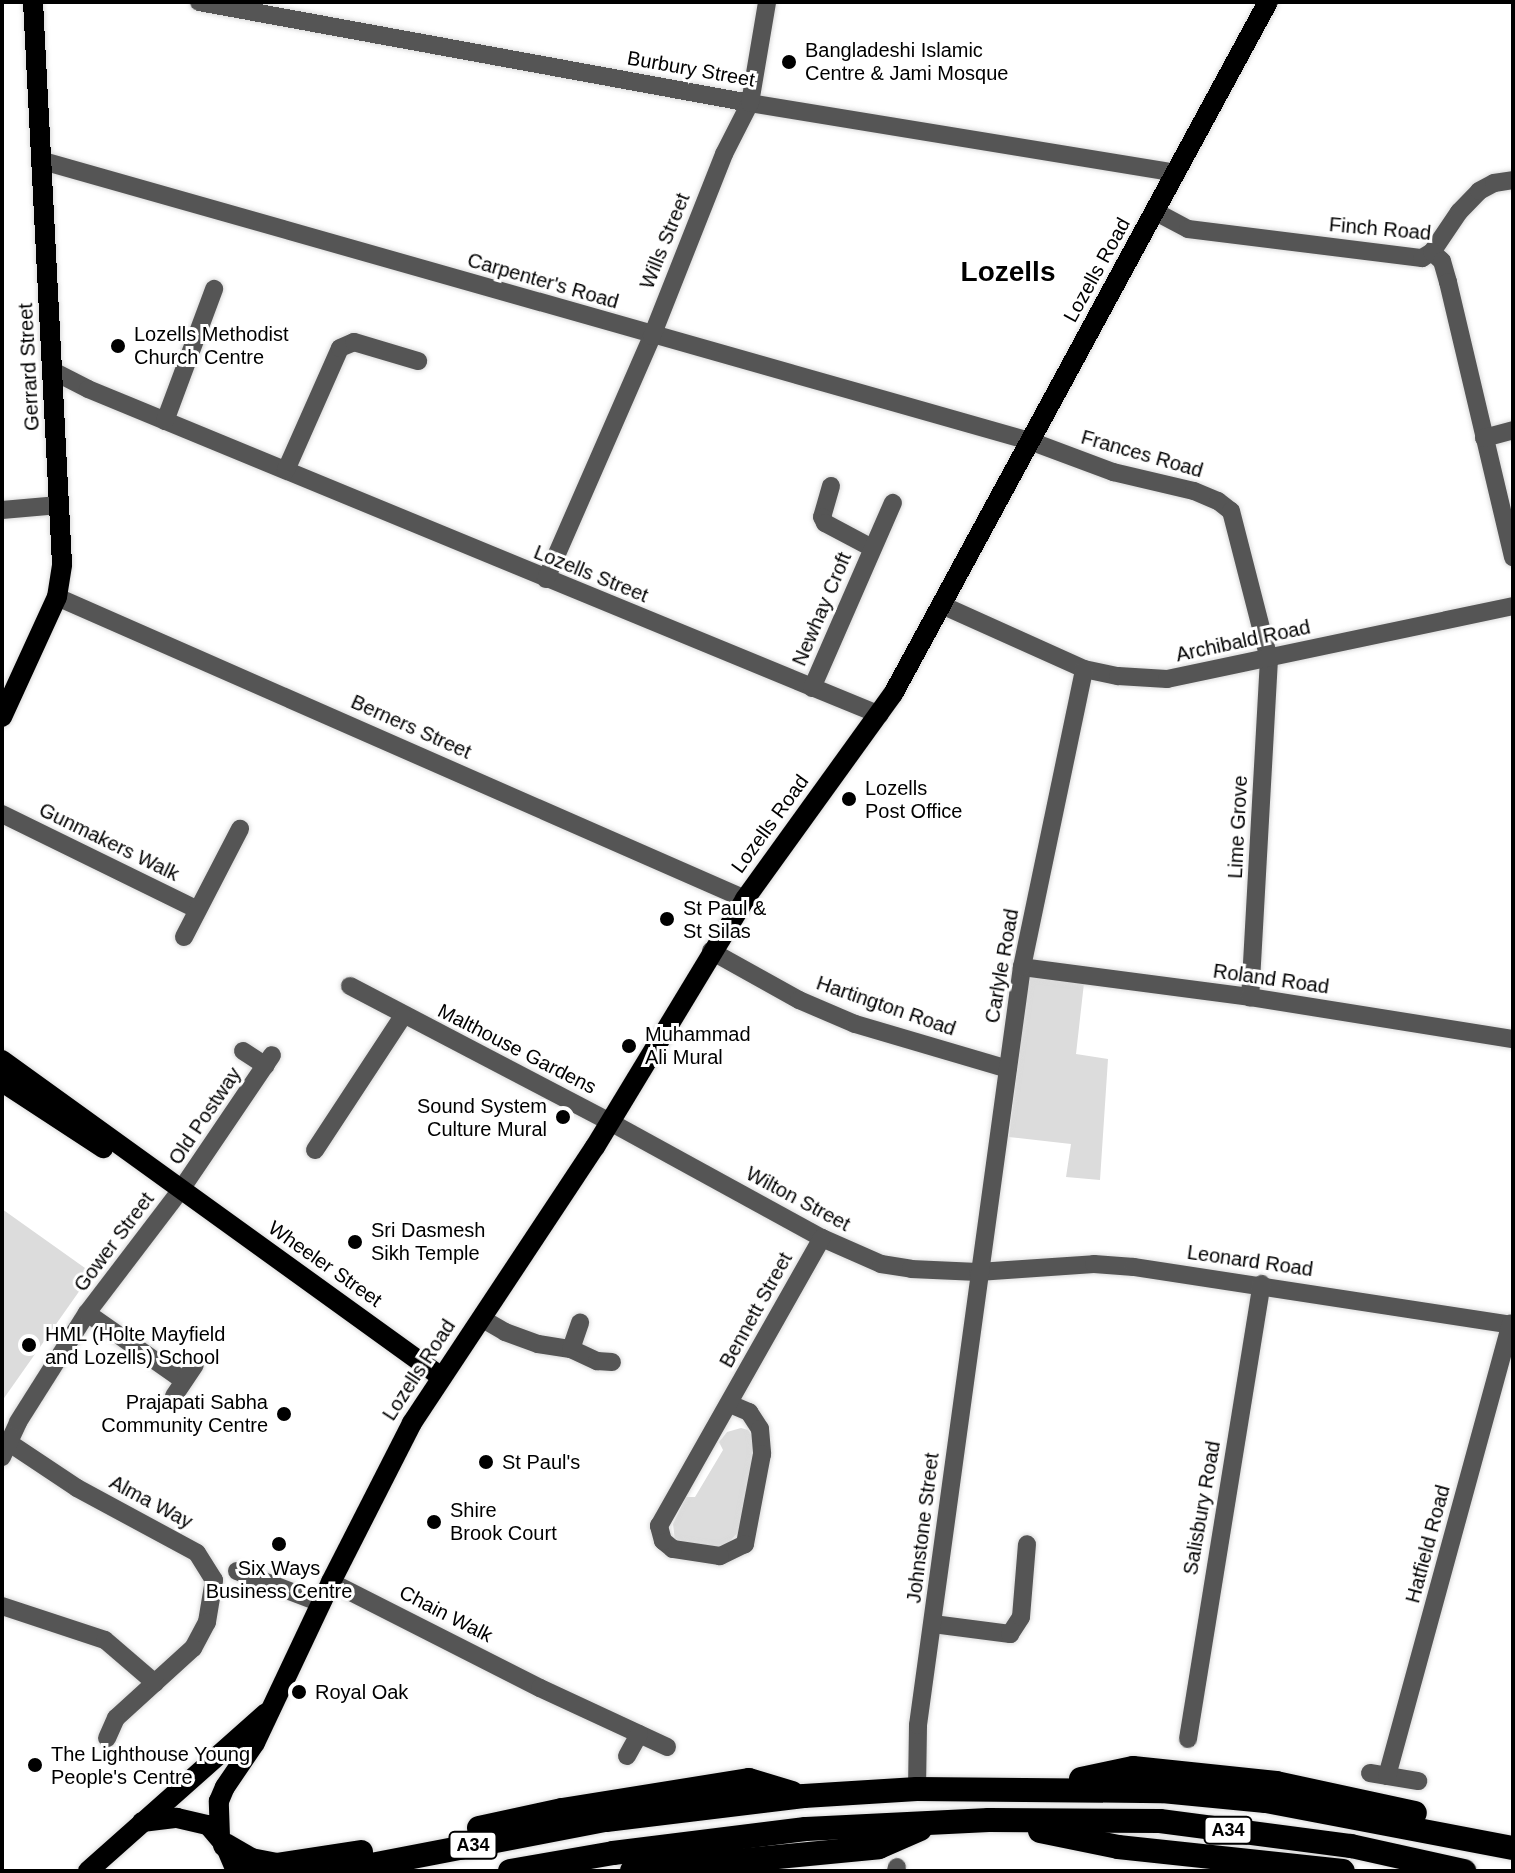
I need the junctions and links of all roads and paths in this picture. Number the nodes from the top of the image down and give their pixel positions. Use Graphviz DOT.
graph roads {
  1 [pos="33,2"];
  2 [pos="199,2"];
  3 [pos="312,2"];
  4 [pos="767,2"];
  5 [pos="1268,2"];
  6 [pos="308,21"];
  7 [pos="750,103"];
  8 [pos="43,161"];
  9 [pos="1176,173"];
  10 [pos="1513,180"];
  11 [pos="1156,212"];
  12 [pos="1432,252"];
  13 [pos="214,289"];
  14 [pos="652,336"];
  15 [pos="418,361"];
  16 [pos="53,371"];
  17 [pos="165,421"];
  18 [pos="1513,430"];
  19 [pos="1484,438"];
  20 [pos="1030,441"];
  21 [pos="286,470"];
  22 [pos="831,486"];
  23 [pos="893,503"];
  24 [pos="59,505"];
  25 [pos="2,510"];
  26 [pos="872,548"];
  27 [pos="1513,557"];
  28 [pos="546,579"];
  29 [pos="57,597"];
  30 [pos="944,606"];
  31 [pos="1513,606"];
  32 [pos="1269,659"];
  33 [pos="1084,669"];
  34 [pos="812,688"];
  35 [pos="880,715"];
  36 [pos="2,717"];
  37 [pos="2,814"];
  38 [pos="240,829"];
  39 [pos="745,899"];
  40 [pos="196,909"];
  41 [pos="184,937"];
  42 [pos="711,951"];
  43 [pos="1022,967"];
  44 [pos="350,986"];
  45 [pos="1250,997"];
  46 [pos="403,1016"];
  47 [pos="1513,1039"];
  48 [pos="243,1051"];
  49 [pos="2,1060"];
  50 [pos="1008,1069"];
  51 [pos="2,1082"];
  52 [pos="610,1122"];
  53 [pos="315,1150"];
  54 [pos="180,1191"];
  55 [pos="822,1238"];
  56 [pos="978,1272"];
  57 [pos="1262,1284"];
  58 [pos="87,1313"];
  59 [pos="481,1318"];
  60 [pos="580,1323"];
  61 [pos="1512,1325"];
  62 [pos="571,1349"];
  63 [pos="612,1362"];
  64 [pos="440,1376"];
  65 [pos="185,1380"];
  66 [pos="730,1404"];
  67 [pos="6,1451"];
  68 [pos="1027,1544"];
  69 [pos="237,1571"];
  70 [pos="331,1582"];
  71 [pos="321,1603"];
  72 [pos="2,1606"];
  73 [pos="933,1624"];
  74 [pos="155,1683"];
  75 [pos="272,1708"];
  76 [pos="639,1734"];
  77 [pos="107,1738"];
  78 [pos="1188,1739"];
  79 [pos="667,1747"];
  80 [pos="627,1756"];
  81 [pos="1418,1781"];
  82 [pos="1039,1787"];
  83 [pos="917,1789"];
  84 [pos="804,1796"];
  85 [pos="989,1820"];
  86 [pos="142,1822"];
  87 [pos="937,1822"];
  88 [pos="1513,1834"];
  89 [pos="223,1841"];
  90 [pos="1513,1848"];
  91 [pos="88,1871"];
  92 [pos="236,1871"];
  93 [pos="340,1871"];
  94 [pos="510,1871"];
  95 [pos="632,1871"];
  96 [pos="1343,1871"];
  97 [pos="1464,1871"];
  1 -- 8 [label="main road, Gerrard Street"];
  2 -- 6 [label="street, Burbury Street"];
  3 -- 6 [label="street"];
  4 -- 7 [label="street, Wills Street"];
  5 -- 9 [label="main road, Lozells Road"];
  6 -- 7 [label="street, Burbury Street"];
  7 -- 9 [label="street, Burbury Street"];
  7 -- 14 [label="street, Wills Street"];
  8 -- 14 [label="street, Carpenter's Road"];
  8 -- 16 [label="main road, Gerrard Street"];
  9 -- 11 [label="main road, Lozells Road"];
  10 -- 12 [label="street"];
  11 -- 12 [label="street, Finch Road"];
  11 -- 20 [label="main road, Lozells Road"];
  12 -- 19 [label="street, Finch Road"];
  13 -- 17 [label="street"];
  14 -- 20 [label="street, Carpenter's Road"];
  14 -- 28 [label="street, Wills Street"];
  15 -- 21 [label="street"];
  16 -- 17 [label="street, Lozells Street"];
  16 -- 24 [label="main road, Gerrard Street"];
  17 -- 21 [label="street, Lozells Street"];
  18 -- 19 [label="street"];
  19 -- 27 [label="street, Finch Road"];
  20 -- 30 [label="main road, Lozells Road"];
  20 -- 32 [label="street, Frances Road"];
  21 -- 28 [label="street, Lozells Street"];
  22 -- 26 [label="street, Newhay Croft"];
  23 -- 26 [label="street, Newhay Croft"];
  24 -- 25 [label="street"];
  24 -- 29 [label="main road, Gerrard Street"];
  26 -- 34 [label="street, Newhay Croft"];
  28 -- 34 [label="street, Lozells Street"];
  29 -- 36 [label="main road, Gerrard Street"];
  29 -- 39 [label="street, Berners Street"];
  30 -- 33 [label="street, Archibald Road"];
  30 -- 35 [label="main road, Lozells Road"];
  31 -- 32 [label="street, Archibald Road"];
  32 -- 33 [label="street, Archibald Road"];
  32 -- 45 [label="street, Lime Grove"];
  33 -- 43 [label="street, Carlyle Road"];
  34 -- 35 [label="street, Lozells Street"];
  35 -- 39 [label="main road, Lozells Road"];
  37 -- 40 [label="street, Gunmakers Walk"];
  38 -- 40 [label="street"];
  39 -- 42 [label="main road, Lozells Road"];
  40 -- 41 [label="street"];
  42 -- 50 [label="street, Hartington Road"];
  42 -- 52 [label="main road, Lozells Road"];
  43 -- 45 [label="street, Roland Road"];
  43 -- 50 [label="street, Carlyle Road"];
  44 -- 46 [label="street, Malthouse Gardens"];
  45 -- 47 [label="street, Roland Road"];
  46 -- 52 [label="street, Malthouse Gardens"];
  46 -- 53 [label="street"];
  48 -- 54 [label="street, Old Postway"];
  49 -- 54 [label="main road, Wheeler Street"];
  50 -- 56 [label="street, Carlyle Road"];
  51 -- 54 [label="main road, Wheeler Street"];
  52 -- 55 [label="street, Wilton Street"];
  52 -- 59 [label="main road, Lozells Road"];
  54 -- 58 [label="street, Gower Street"];
  54 -- 64 [label="main road, Wheeler Street"];
  55 -- 56 [label="street, Wilton Street"];
  55 -- 66 [label="street, Bennett Street"];
  56 -- 57 [label="street, Leonard Road"];
  56 -- 73 [label="street, Johnstone Street"];
  57 -- 61 [label="street, Leonard Road"];
  57 -- 78 [label="street, Salisbury Road"];
  58 -- 65 [label="street"];
  58 -- 67 [label="street, Gower Street"];
  59 -- 62 [label="street"];
  59 -- 64 [label="main road, Lozells Road"];
  60 -- 62 [label="street"];
  61 -- 81 [label="street, Hatfield Road"];
  62 -- 63 [label="street"];
  64 -- 70 [label="main road, Lozells Road"];
  66 -- 66 [label="street, Bennett Street"];
  67 -- 74 [label="street, Alma Way"];
  68 -- 73 [label="street"];
  69 -- 71 [label="street"];
  70 -- 71 [label="main road, Lozells Road"];
  70 -- 76 [label="street, Chain Walk"];
  71 -- 75 [label="main road, Lozells Road"];
  72 -- 74 [label="street"];
  73 -- 83 [label="street, Johnstone Street"];
  74 -- 77 [label="street, Alma Way"];
  75 -- 86 [label="main road, Lozells Road"];
  75 -- 89 [label="main road, Lozells Road"];
  76 -- 79 [label="street, Chain Walk"];
  76 -- 80 [label="street"];
  82 -- 83 [label="highway, A34"];
  82 -- 88 [label="highway"];
  82 -- 90 [label="highway, A34"];
  83 -- 84 [label="highway, A34"];
  84 -- 89 [label="highway"];
  84 -- 93 [label="highway, A34"];
  85 -- 87 [label="highway, A34"];
  85 -- 96 [label="highway"];
  85 -- 97 [label="highway, A34"];
  86 -- 89 [label="main road"];
  86 -- 91 [label="main road, Lozells Road"];
  87 -- 94 [label="highway, A34"];
  87 -- 95 [label="highway"];
  89 -- 92 [label="main road"];
}
